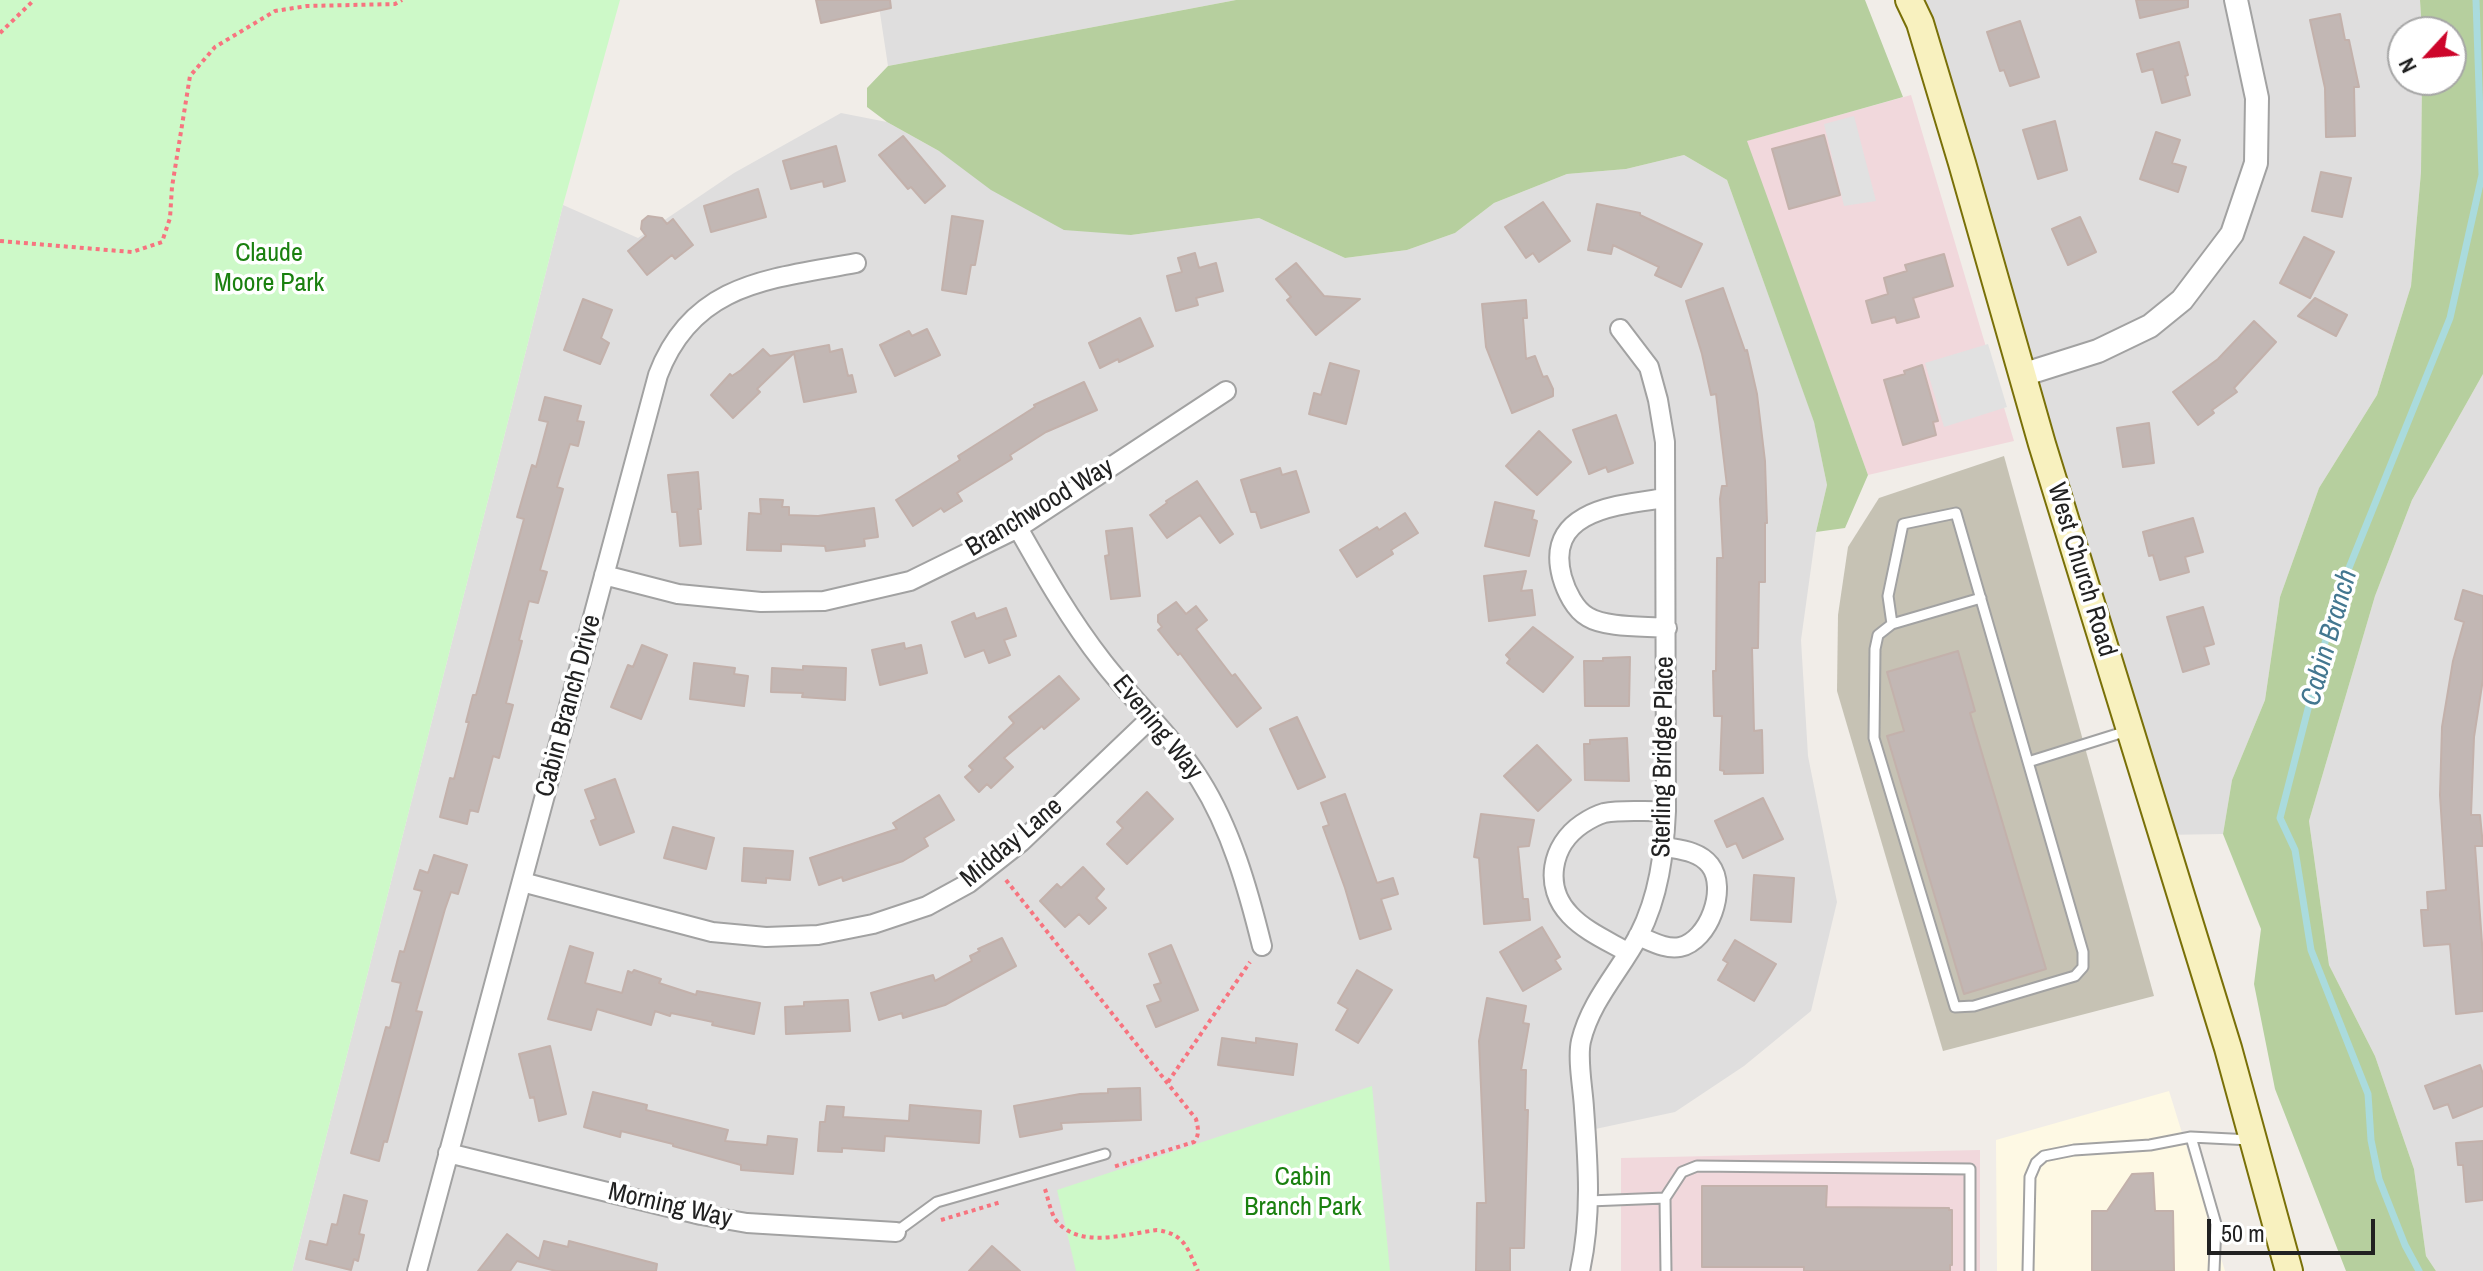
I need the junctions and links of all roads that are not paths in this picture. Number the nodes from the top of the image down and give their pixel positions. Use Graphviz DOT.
graph roads {
  1 [pos="1909,0"];
  2 [pos="2236,0"];
  3 [pos="856,263"];
  4 [pos="1620,329"];
  5 [pos="2022,375"];
  6 [pos="1226,391"];
  7 [pos="1665,498"];
  8 [pos="1018,528"];
  9 [pos="604,575"];
  10 [pos="1981,598"];
  11 [pos="1892,624"];
  12 [pos="1667,628"];
  13 [pos="1151,718"];
  14 [pos="2130,730"];
  15 [pos="2028,762"];
  16 [pos="1666,811"];
  17 [pos="1665,847"];
  18 [pos="522,882"];
  19 [pos="1633,944"];
  20 [pos="1262,946"];
  21 [pos="2191,1137"];
  22 [pos="2254,1140"];
  23 [pos="448,1153"];
  24 [pos="1105,1154"];
  25 [pos="1665,1198"];
  26 [pos="1589,1201"];
  27 [pos="896,1232"];
  28 [pos="417,1271"];
  29 [pos="1580,1271"];
  30 [pos="1666,1271"];
  31 [pos="1970,1271"];
  32 [pos="2028,1271"];
  33 [pos="2214,1271"];
  34 [pos="2289,1271"];
  35 [pos="2305,1271"];
  1 -- 5 [label="main road, West Church Road"];
  2 -- 5 [label="street"];
  3 -- 9 [label="street, Cabin Branch Drive"];
  4 -- 7 [label="street, Sterling Bridge Place"];
  5 -- 14 [label="main road, West Church Road"];
  6 -- 8 [label="street, Branchwood Way"];
  7 -- 12 [label="street, Sterling Bridge Place"];
  7 -- 12 [label="street"];
  8 -- 9 [label="street, Branchwood Way"];
  8 -- 13 [label="street, Evening Way"];
  9 -- 18 [label="street, Cabin Branch Drive"];
  10 -- 11 [label="lane"];
  10 -- 11 [label="lane"];
  10 -- 15 [label="lane"];
  11 -- 15 [label="lane"];
  12 -- 16 [label="street, Sterling Bridge Place"];
  13 -- 18 [label="street, Midday Lane"];
  13 -- 20 [label="street, Evening Way"];
  14 -- 15 [label="lane"];
  14 -- 22 [label="main road, West Church Road"];
  16 -- 17 [label="street, Sterling Bridge Place"];
  16 -- 19 [label="street"];
  17 -- 19 [label="street, Sterling Bridge Place"];
  17 -- 19 [label="street"];
  18 -- 23 [label="street, Cabin Branch Drive"];
  19 -- 26 [label="street, Sterling Bridge Place"];
  21 -- 22 [label="lane"];
  21 -- 32 [label="lane"];
  21 -- 33 [label="lane"];
  22 -- 34 [label="main road, West Church Road"];
  22 -- 35 [label="main road, West Church Road"];
  23 -- 27 [label="street, Morning Way"];
  23 -- 28 [label="street, Cabin Branch Drive"];
  24 -- 27 [label="lane"];
  25 -- 26 [label="lane"];
  25 -- 30 [label="lane"];
  25 -- 31 [label="lane"];
  26 -- 29 [label="street, Sterling Bridge Place"];
}
